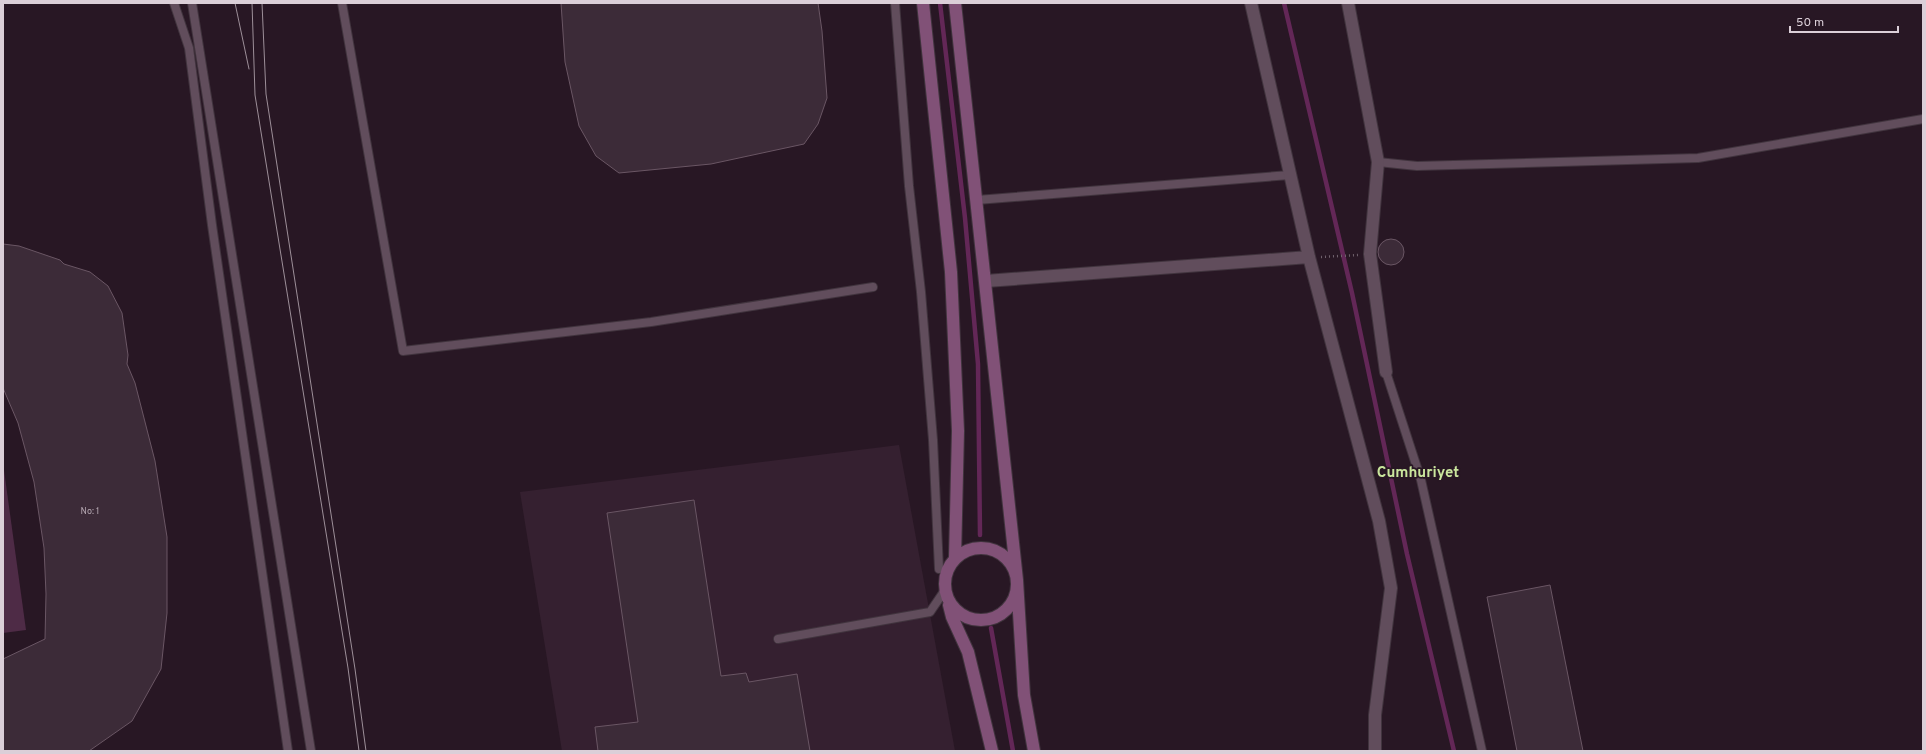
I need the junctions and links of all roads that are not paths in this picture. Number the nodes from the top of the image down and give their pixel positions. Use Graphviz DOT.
graph roads {
  1 [pos="174,3"];
  2 [pos="192,3"];
  3 [pos="342,3"];
  4 [pos="895,3"];
  5 [pos="923,3"];
  6 [pos="955,3"];
  7 [pos="1251,3"];
  8 [pos="1348,3"];
  9 [pos="1923,119"];
  10 [pos="1378,162"];
  11 [pos="1290,175"];
  12 [pos="977,200"];
  13 [pos="1309,257"];
  14 [pos="986,281"];
  15 [pos="873,287"];
  16 [pos="1386,372"];
  17 [pos="955,558"];
  18 [pos="939,569"];
  19 [pos="1017,580"];
  20 [pos="945,590"];
  21 [pos="778,640"];
  22 [pos="288,751"];
  23 [pos="311,751"];
  24 [pos="992,751"];
  25 [pos="1034,751"];
  26 [pos="1375,751"];
  27 [pos="1482,751"];
  1 -- 22 [label="lane"];
  2 -- 23 [label="lane"];
  3 -- 15 [label="lane"];
  4 -- 18 [label="lane"];
  5 -- 17 [label="street"];
  6 -- 12 [label="street"];
  7 -- 11 [label="street"];
  8 -- 10 [label="street"];
  9 -- 10 [label="lane"];
  10 -- 16 [label="street"];
  11 -- 12 [label="lane"];
  11 -- 13 [label="street"];
  12 -- 14 [label="street"];
  13 -- 14 [label="street"];
  13 -- 26 [label="street"];
  14 -- 19 [label="street"];
  16 -- 27 [label="lane"];
  17 -- 19 [label="street"];
  17 -- 20 [label="street"];
  18 -- 20 [label="street"];
  19 -- 20 [label="street"];
  19 -- 25 [label="street"];
  20 -- 21 [label="lane"];
  20 -- 24 [label="street"];
}
